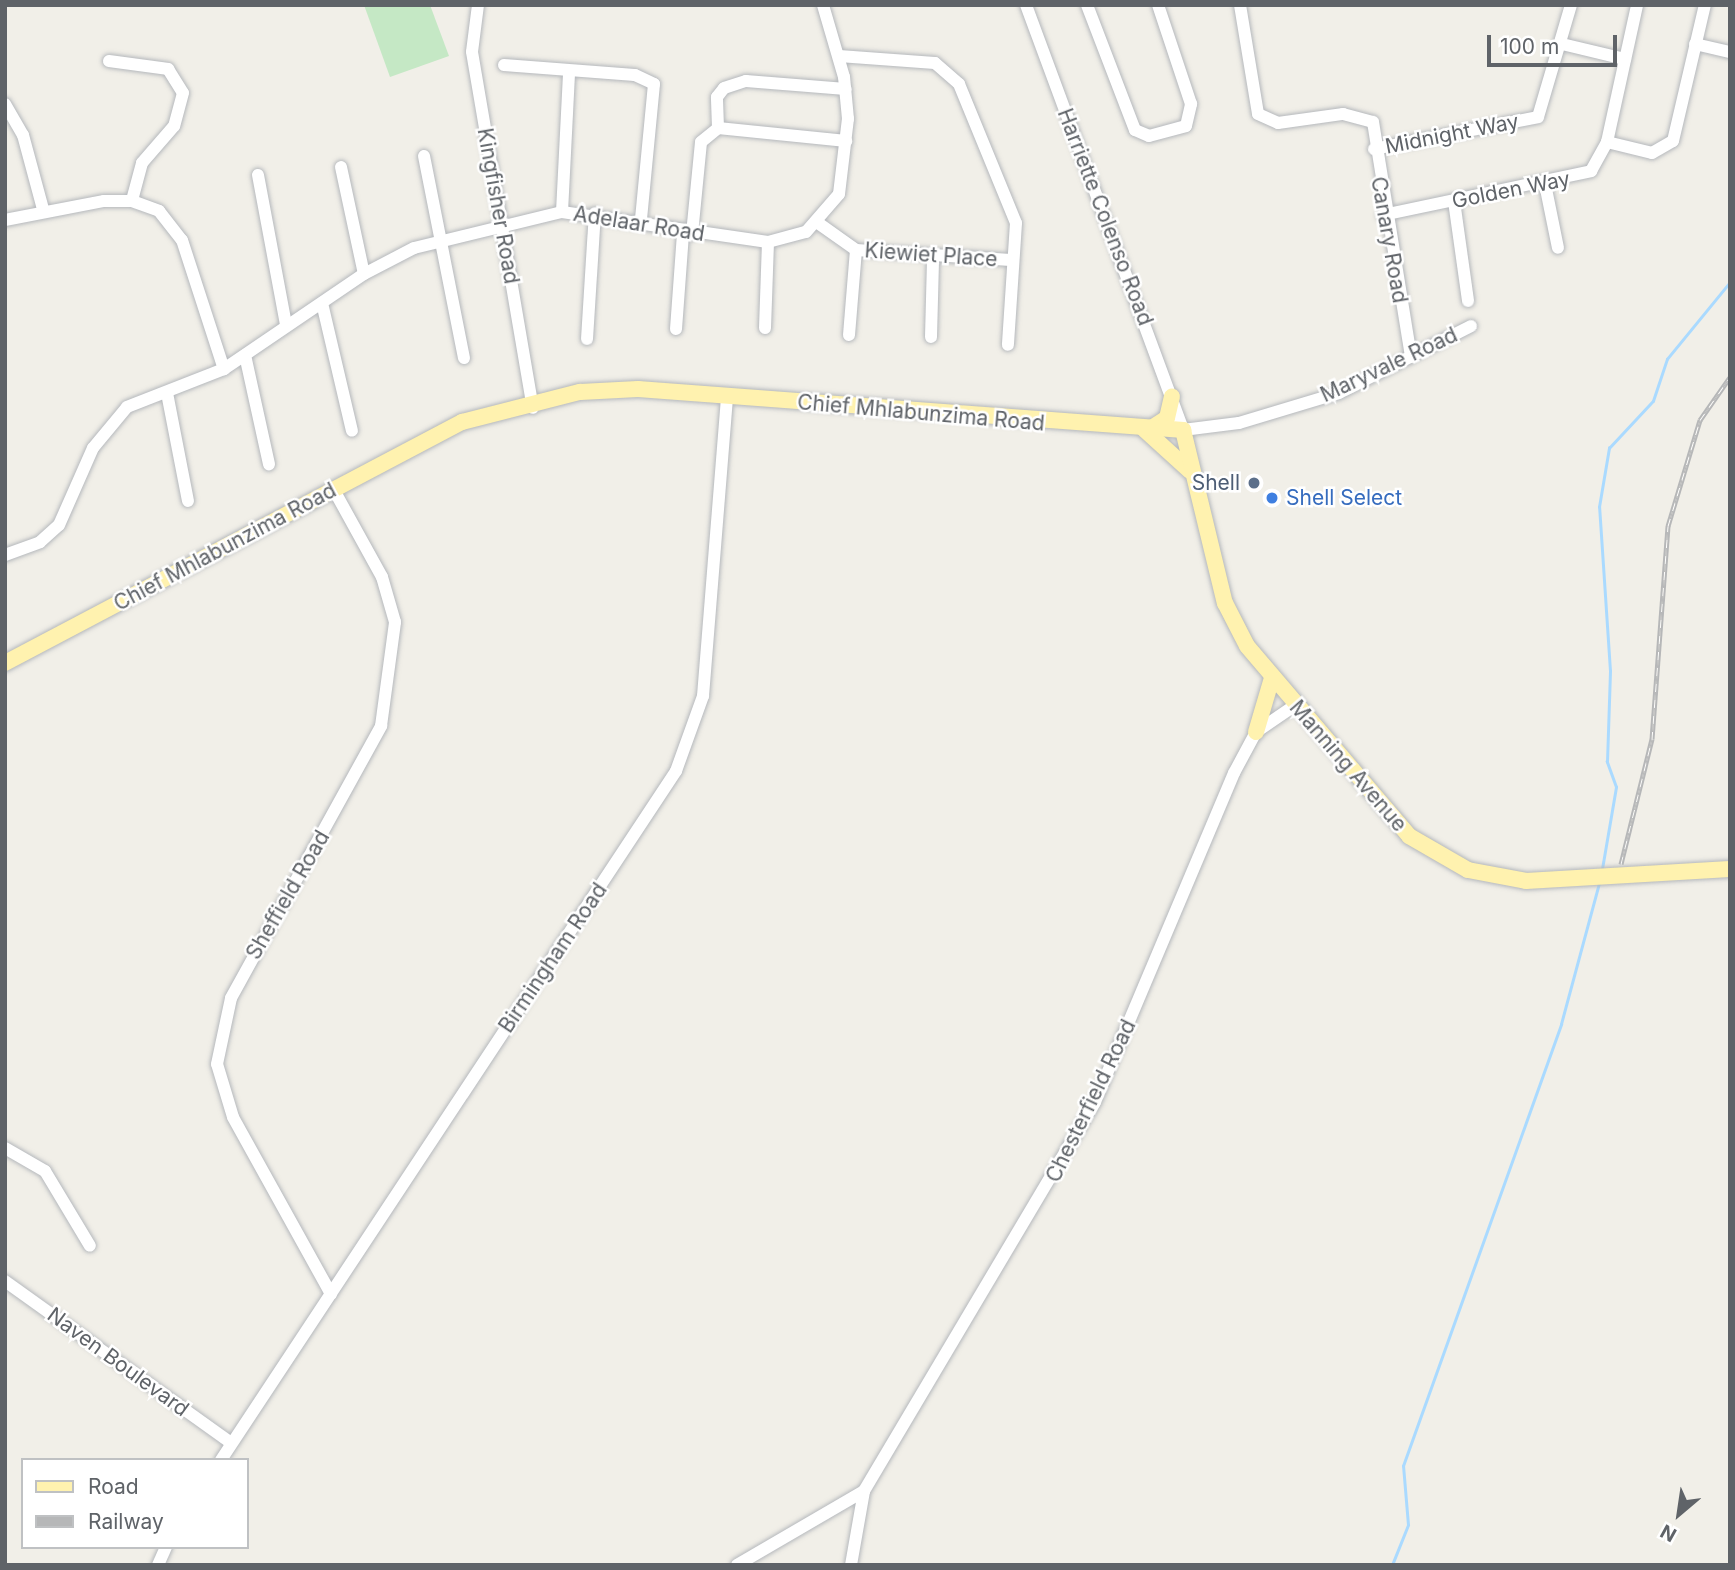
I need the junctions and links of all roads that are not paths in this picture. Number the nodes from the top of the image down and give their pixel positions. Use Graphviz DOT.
graph roads {
  1 [pos="478,5"];
  2 [pos="823,5"];
  3 [pos="1026,5"];
  4 [pos="1087,5"];
  5 [pos="1158,5"];
  6 [pos="1240,5"];
  7 [pos="1571,5"];
  8 [pos="1637,5"];
  9 [pos="1704,5"];
  10 [pos="1562,44"];
  11 [pos="1695,44"];
  12 [pos="1730,52"];
  13 [pos="839,56"];
  14 [pos="1625,59"];
  15 [pos="109,61"];
  16 [pos="504,65"];
  17 [pos="569,72"];
  18 [pos="846,89"];
  19 [pos="5,104"];
  20 [pos="718,128"];
  21 [pos="846,141"];
  22 [pos="1607,142"];
  23 [pos="1374,149"];
  24 [pos="424,156"];
  25 [pos="341,167"];
  26 [pos="258,175"];
  27 [pos="1545,184"];
  28 [pos="132,201"];
  29 [pos="1454,201"];
  30 [pos="43,209"];
  31 [pos="562,212"];
  32 [pos="595,213"];
  33 [pos="1383,215"];
  34 [pos="5,220"];
  35 [pos="641,220"];
  36 [pos="818,223"];
  37 [pos="502,226"];
  38 [pos="688,234"];
  39 [pos="440,239"];
  40 [pos="768,242"];
  41 [pos="1558,248"];
  42 [pos="856,250"];
  43 [pos="933,259"];
  44 [pos="1011,260"];
  45 [pos="364,274"];
  46 [pos="1468,301"];
  47 [pos="323,303"];
  48 [pos="286,324"];
  49 [pos="1471,326"];
  50 [pos="765,328"];
  51 [pos="676,329"];
  52 [pos="849,335"];
  53 [pos="931,337"];
  54 [pos="587,339"];
  55 [pos="1008,345"];
  56 [pos="245,355"];
  57 [pos="1411,357"];
  58 [pos="464,358"];
  59 [pos="223,369"];
  60 [pos="167,393"];
  61 [pos="1172,397"];
  62 [pos="727,398"];
  63 [pos="532,404"];
  64 [pos="1144,430"];
  65 [pos="1183,430"];
  66 [pos="352,431"];
  67 [pos="269,464"];
  68 [pos="1197,482"];
  69 [pos="334,490"];
  70 [pos="188,501"];
  71 [pos="5,555"];
  72 [pos="5,663"];
  73 [pos="1272,678"];
  74 [pos="1294,706"];
  75 [pos="1256,732"];
  76 [pos="1730,869"];
  77 [pos="5,1148"];
  78 [pos="90,1246"];
  79 [pos="5,1281"];
  80 [pos="331,1294"];
  81 [pos="232,1443"];
  82 [pos="221,1458"];
  83 [pos="864,1491"];
  84 [pos="165,1549"];
  85 [pos="158,1565"];
  86 [pos="737,1565"];
  87 [pos="851,1565"];
  1 -- 37 [label="street, Kingfisher Road"];
  2 -- 13 [label="street"];
  3 -- 61 [label="street, Harriette Colenso Road"];
  4 -- 5 [label="street"];
  6 -- 23 [label="street, Canary Road"];
  7 -- 10 [label="street, Midnight Way"];
  8 -- 14 [label="street, Golden Way"];
  9 -- 11 [label="street"];
  10 -- 14 [label="street"];
  10 -- 23 [label="street, Midnight Way"];
  11 -- 12 [label="street"];
  11 -- 22 [label="street"];
  13 -- 18 [label="street"];
  13 -- 44 [label="street"];
  14 -- 22 [label="street, Golden Way"];
  15 -- 28 [label="street"];
  16 -- 17 [label="street"];
  17 -- 31 [label="street"];
  17 -- 35 [label="street"];
  18 -- 20 [label="street"];
  18 -- 21 [label="street"];
  19 -- 30 [label="street"];
  20 -- 21 [label="street"];
  20 -- 38 [label="street"];
  21 -- 36 [label="street"];
  22 -- 27 [label="street, Golden Way"];
  23 -- 33 [label="street, Canary Road"];
  24 -- 39 [label="street"];
  25 -- 45 [label="street"];
  26 -- 48 [label="street"];
  27 -- 29 [label="street, Golden Way"];
  27 -- 41 [label="street"];
  28 -- 30 [label="street"];
  28 -- 59 [label="street"];
  29 -- 33 [label="street, Golden Way"];
  29 -- 46 [label="street"];
  30 -- 34 [label="street"];
  31 -- 32 [label="street, Adelaar Road"];
  31 -- 37 [label="street, Adelaar Road"];
  32 -- 35 [label="street, Adelaar Road"];
  32 -- 54 [label="street"];
  33 -- 57 [label="street, Canary Road"];
  35 -- 38 [label="street, Adelaar Road"];
  36 -- 40 [label="street, Adelaar Road"];
  36 -- 42 [label="street, Kiewiet Place"];
  37 -- 39 [label="street, Adelaar Road"];
  37 -- 63 [label="street, Kingfisher Road"];
  38 -- 40 [label="street, Adelaar Road"];
  38 -- 51 [label="street"];
  39 -- 45 [label="street, Adelaar Road"];
  39 -- 58 [label="street"];
  40 -- 50 [label="street"];
  42 -- 43 [label="street, Kiewiet Place"];
  42 -- 52 [label="street"];
  43 -- 44 [label="street, Kiewiet Place"];
  43 -- 53 [label="street"];
  44 -- 55 [label="street"];
  45 -- 47 [label="street, Adelaar Road"];
  47 -- 48 [label="street, Adelaar Road"];
  47 -- 66 [label="street"];
  48 -- 56 [label="street, Adelaar Road"];
  49 -- 57 [label="street, Maryvale Road"];
  56 -- 59 [label="street, Adelaar Road"];
  56 -- 67 [label="street"];
  57 -- 65 [label="street, Maryvale Road"];
  59 -- 60 [label="street, Adelaar Road"];
  60 -- 70 [label="street"];
  60 -- 71 [label="street, Adelaar Road"];
  61 -- 64 [label="main road"];
  61 -- 65 [label="street, Harriette Colenso Road"];
  62 -- 63 [label="main road, Chief Mhlabunzima Road"];
  62 -- 64 [label="main road, Chief Mhlabunzima Road"];
  62 -- 80 [label="street, Birmingham Road"];
  63 -- 69 [label="main road, Chief Mhlabunzima Road"];
  64 -- 65 [label="main road, Chief Mhlabunzima Road"];
  64 -- 68 [label="main road"];
  65 -- 68 [label="main road, Manning Avenue"];
  68 -- 73 [label="main road, Manning Avenue"];
  69 -- 72 [label="main road, Chief Mhlabunzima Road"];
  69 -- 80 [label="street, Sheffield Road"];
  73 -- 74 [label="main road, Manning Avenue"];
  73 -- 75 [label="main road"];
  74 -- 75 [label="street"];
  74 -- 76 [label="main road, Manning Avenue"];
  75 -- 83 [label="street, Chesterfield Road"];
  77 -- 78 [label="street"];
  79 -- 81 [label="street, Naven Boulevard"];
  80 -- 81 [label="street, Birmingham Road"];
  81 -- 82 [label="street, Birmingham Road"];
  83 -- 86 [label="street, Chesterfield Road"];
  83 -- 87 [label="street, Chesterfield Road"];
  84 -- 85 [label="street"];
}
